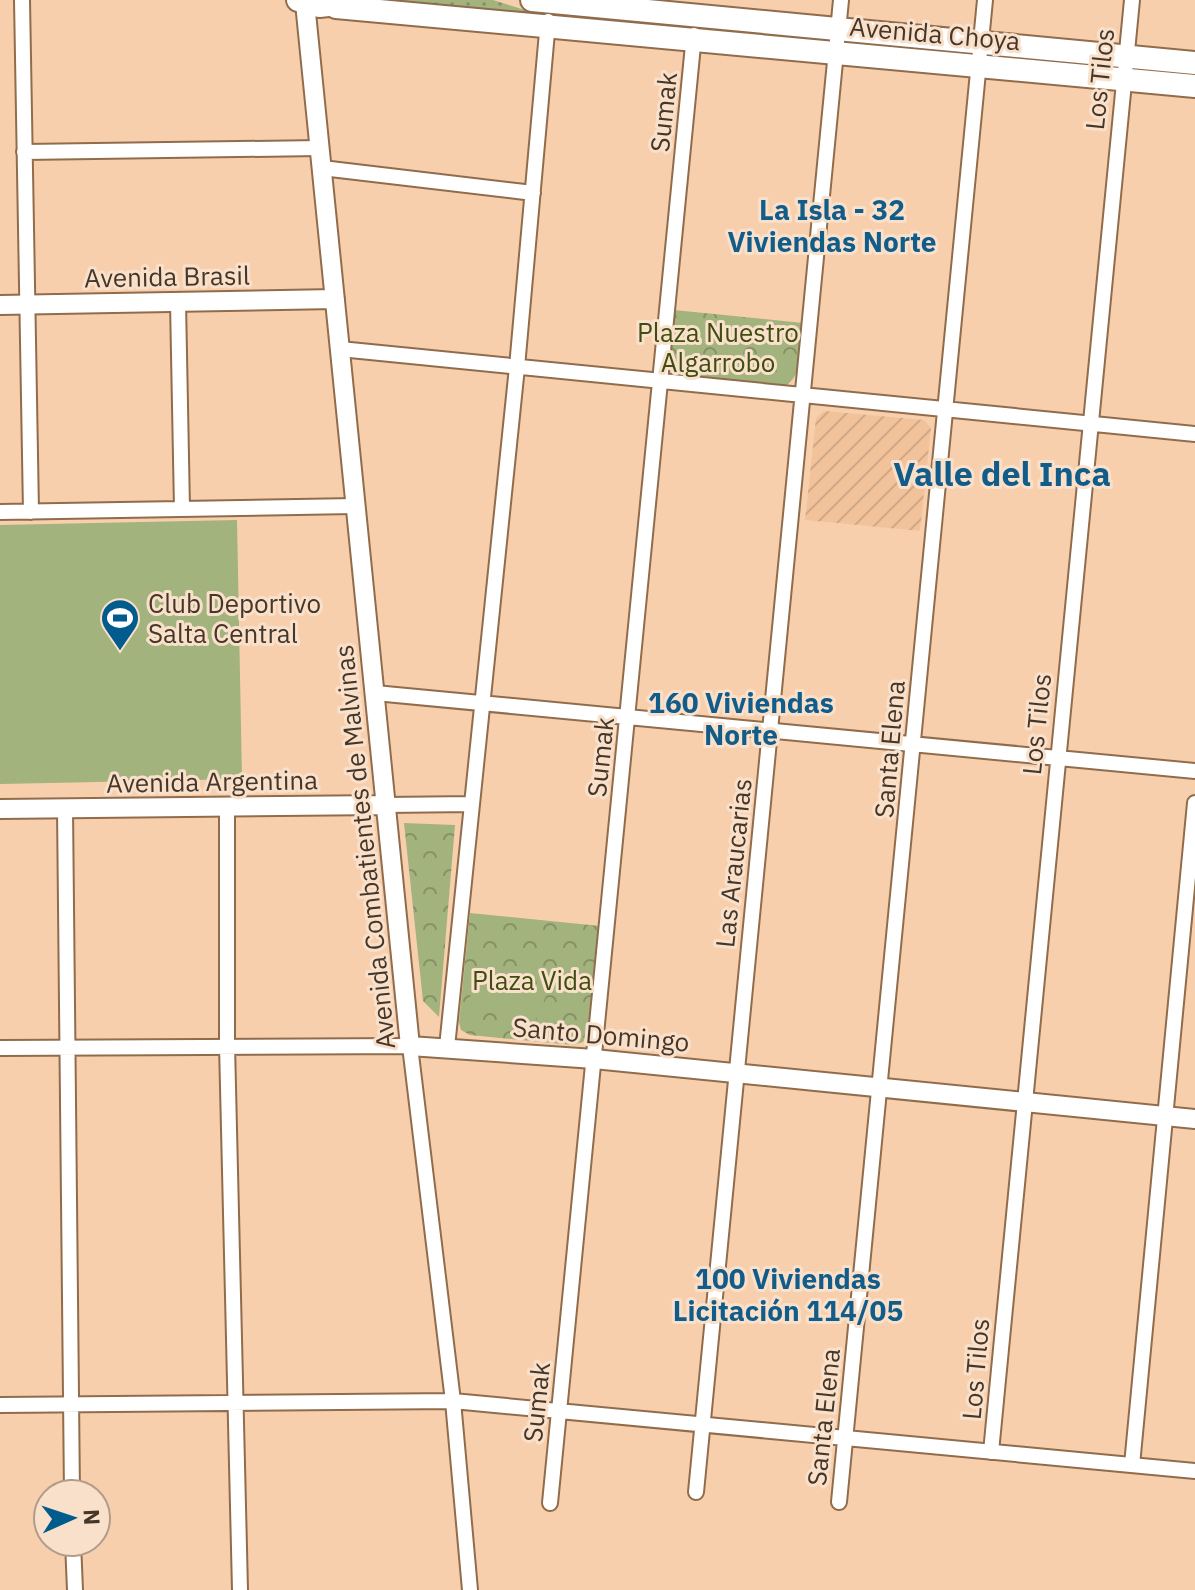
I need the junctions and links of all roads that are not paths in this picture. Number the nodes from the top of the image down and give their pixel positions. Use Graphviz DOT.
graph roads {
  1 [pos="22,0"];
  2 [pos="841,0"];
  3 [pos="985,0"];
  4 [pos="1132,0"];
  5 [pos="302,2"];
  6 [pos="346,4"];
  7 [pos="544,7"];
  8 [pos="695,27"];
  9 [pos="838,40"];
  10 [pos="981,54"];
  11 [pos="1195,63"];
  12 [pos="1124,68"];
  13 [pos="1195,86"];
  14 [pos="320,148"];
  15 [pos="24,152"];
  16 [pos="322,168"];
  17 [pos="533,193"];
  18 [pos="335,299"];
  19 [pos="178,302"];
  20 [pos="0,305"];
  21 [pos="27,305"];
  22 [pos="340,349"];
  23 [pos="517,367"];
  24 [pos="660,382"];
  25 [pos="803,397"];
  26 [pos="944,410"];
  27 [pos="1089,424"];
  28 [pos="1195,434"];
  29 [pos="355,506"];
  30 [pos="182,509"];
  31 [pos="0,512"];
  32 [pos="31,512"];
  33 [pos="375,693"];
  34 [pos="482,701"];
  35 [pos="628,715"];
  36 [pos="771,730"];
  37 [pos="914,744"];
  38 [pos="1057,758"];
  39 [pos="1195,771"];
  40 [pos="1195,803"];
  41 [pos="472,804"];
  42 [pos="385,805"];
  43 [pos="227,807"];
  44 [pos="65,808"];
  45 [pos="0,809"];
  46 [pos="227,1045"];
  47 [pos="410,1046"];
  48 [pos="68,1047"];
  49 [pos="447,1047"];
  50 [pos="0,1048"];
  51 [pos="594,1059"];
  52 [pos="737,1073"];
  53 [pos="880,1087"];
  54 [pos="1024,1101"];
  55 [pos="1165,1116"];
  56 [pos="1195,1119"];
  57 [pos="453,1401"];
  58 [pos="234,1402"];
  59 [pos="69,1404"];
  60 [pos="0,1405"];
  61 [pos="559,1411"];
  62 [pos="702,1425"];
  63 [pos="845,1438"];
  64 [pos="991,1452"];
  65 [pos="1132,1465"];
  66 [pos="1195,1471"];
  67 [pos="71,1478"];
  68 [pos="696,1492"];
  69 [pos="839,1502"];
  70 [pos="550,1503"];
  71 [pos="74,1558"];
  72 [pos="75,1590"];
  73 [pos="240,1590"];
  74 [pos="470,1590"];
  1 -- 15 [label="street"];
  2 -- 9 [label="street, Las Araucarias"];
  3 -- 10 [label="street, Santa Elena"];
  4 -- 12 [label="street, Los Tilos"];
  5 -- 6 [label="main road, Avenida Choya"];
  5 -- 14 [label="street, Avenida Combatientes de Malvinas"];
  6 -- 7 [label="main road, Avenida Choya"];
  7 -- 8 [label="main road, Avenida Choya"];
  7 -- 17 [label="street"];
  8 -- 9 [label="main road, Avenida Choya"];
  8 -- 24 [label="street, Sumak"];
  9 -- 10 [label="main road, Avenida Choya"];
  9 -- 25 [label="street, Las Araucarias"];
  10 -- 12 [label="main road, Avenida Choya"];
  10 -- 26 [label="street, Santa Elena"];
  11 -- 12 [label="main road, Avenida Choya"];
  12 -- 13 [label="main road, Avenida Choya"];
  12 -- 27 [label="street, Los Tilos"];
  14 -- 15 [label="street"];
  14 -- 16 [label="street, Avenida Combatientes de Malvinas"];
  15 -- 21 [label="street"];
  16 -- 17 [label="street"];
  16 -- 18 [label="street, Avenida Combatientes de Malvinas"];
  17 -- 23 [label="street"];
  18 -- 19 [label="street, Avenida Brasil"];
  18 -- 22 [label="street, Avenida Combatientes de Malvinas"];
  19 -- 21 [label="street, Avenida Brasil"];
  19 -- 30 [label="street"];
  20 -- 21 [label="street, Avenida Brasil"];
  21 -- 32 [label="street"];
  22 -- 23 [label="street"];
  22 -- 29 [label="street, Avenida Combatientes de Malvinas"];
  23 -- 24 [label="street"];
  23 -- 34 [label="street"];
  24 -- 25 [label="street"];
  24 -- 35 [label="street, Sumak"];
  25 -- 26 [label="street"];
  25 -- 36 [label="street, Las Araucarias"];
  26 -- 27 [label="street"];
  26 -- 37 [label="street, Santa Elena"];
  27 -- 28 [label="street"];
  27 -- 38 [label="street, Los Tilos"];
  29 -- 30 [label="street"];
  29 -- 33 [label="street, Avenida Combatientes de Malvinas"];
  30 -- 32 [label="street"];
  31 -- 32 [label="street"];
  33 -- 34 [label="street"];
  33 -- 42 [label="street, Avenida Combatientes de Malvinas"];
  34 -- 35 [label="street"];
  34 -- 41 [label="street"];
  35 -- 36 [label="street"];
  35 -- 51 [label="street, Sumak"];
  36 -- 37 [label="street"];
  36 -- 52 [label="street, Las Araucarias"];
  37 -- 38 [label="street"];
  37 -- 53 [label="street, Santa Elena"];
  38 -- 39 [label="street"];
  38 -- 54 [label="street, Los Tilos"];
  40 -- 55 [label="street"];
  41 -- 42 [label="street, Avenida Argentina"];
  41 -- 49 [label="street"];
  42 -- 43 [label="street, Avenida Argentina"];
  42 -- 47 [label="street, Avenida Combatientes de Malvinas"];
  43 -- 44 [label="street, Avenida Argentina"];
  43 -- 46 [label="street"];
  44 -- 45 [label="street, Avenida Argentina"];
  44 -- 48 [label="street"];
  46 -- 47 [label="street, Santo Domingo"];
  46 -- 48 [label="street, Santo Domingo"];
  46 -- 58 [label="street"];
  47 -- 49 [label="street, Santo Domingo"];
  47 -- 57 [label="street, Avenida Combatientes de Malvinas"];
  48 -- 50 [label="street, Santo Domingo"];
  48 -- 59 [label="street"];
  49 -- 51 [label="street, Santo Domingo"];
  51 -- 52 [label="street, Santo Domingo"];
  51 -- 61 [label="street, Sumak"];
  52 -- 53 [label="street, Santo Domingo"];
  52 -- 62 [label="street, Las Araucarias"];
  53 -- 54 [label="street, Santo Domingo"];
  53 -- 63 [label="street, Santa Elena"];
  54 -- 55 [label="street, Santo Domingo"];
  54 -- 64 [label="street, Los Tilos"];
  55 -- 56 [label="street, Santo Domingo"];
  55 -- 65 [label="street"];
  57 -- 58 [label="street"];
  57 -- 61 [label="street"];
  57 -- 74 [label="street, Avenida Combatientes de Malvinas"];
  58 -- 59 [label="street"];
  58 -- 73 [label="street"];
  59 -- 60 [label="street"];
  59 -- 67 [label="street"];
  61 -- 62 [label="street"];
  61 -- 70 [label="street, Sumak"];
  62 -- 63 [label="street"];
  62 -- 68 [label="street, Las Araucarias"];
  63 -- 64 [label="street"];
  63 -- 69 [label="street, Santa Elena"];
  64 -- 65 [label="street"];
  65 -- 66 [label="street"];
  71 -- 72 [label="street"];
}
